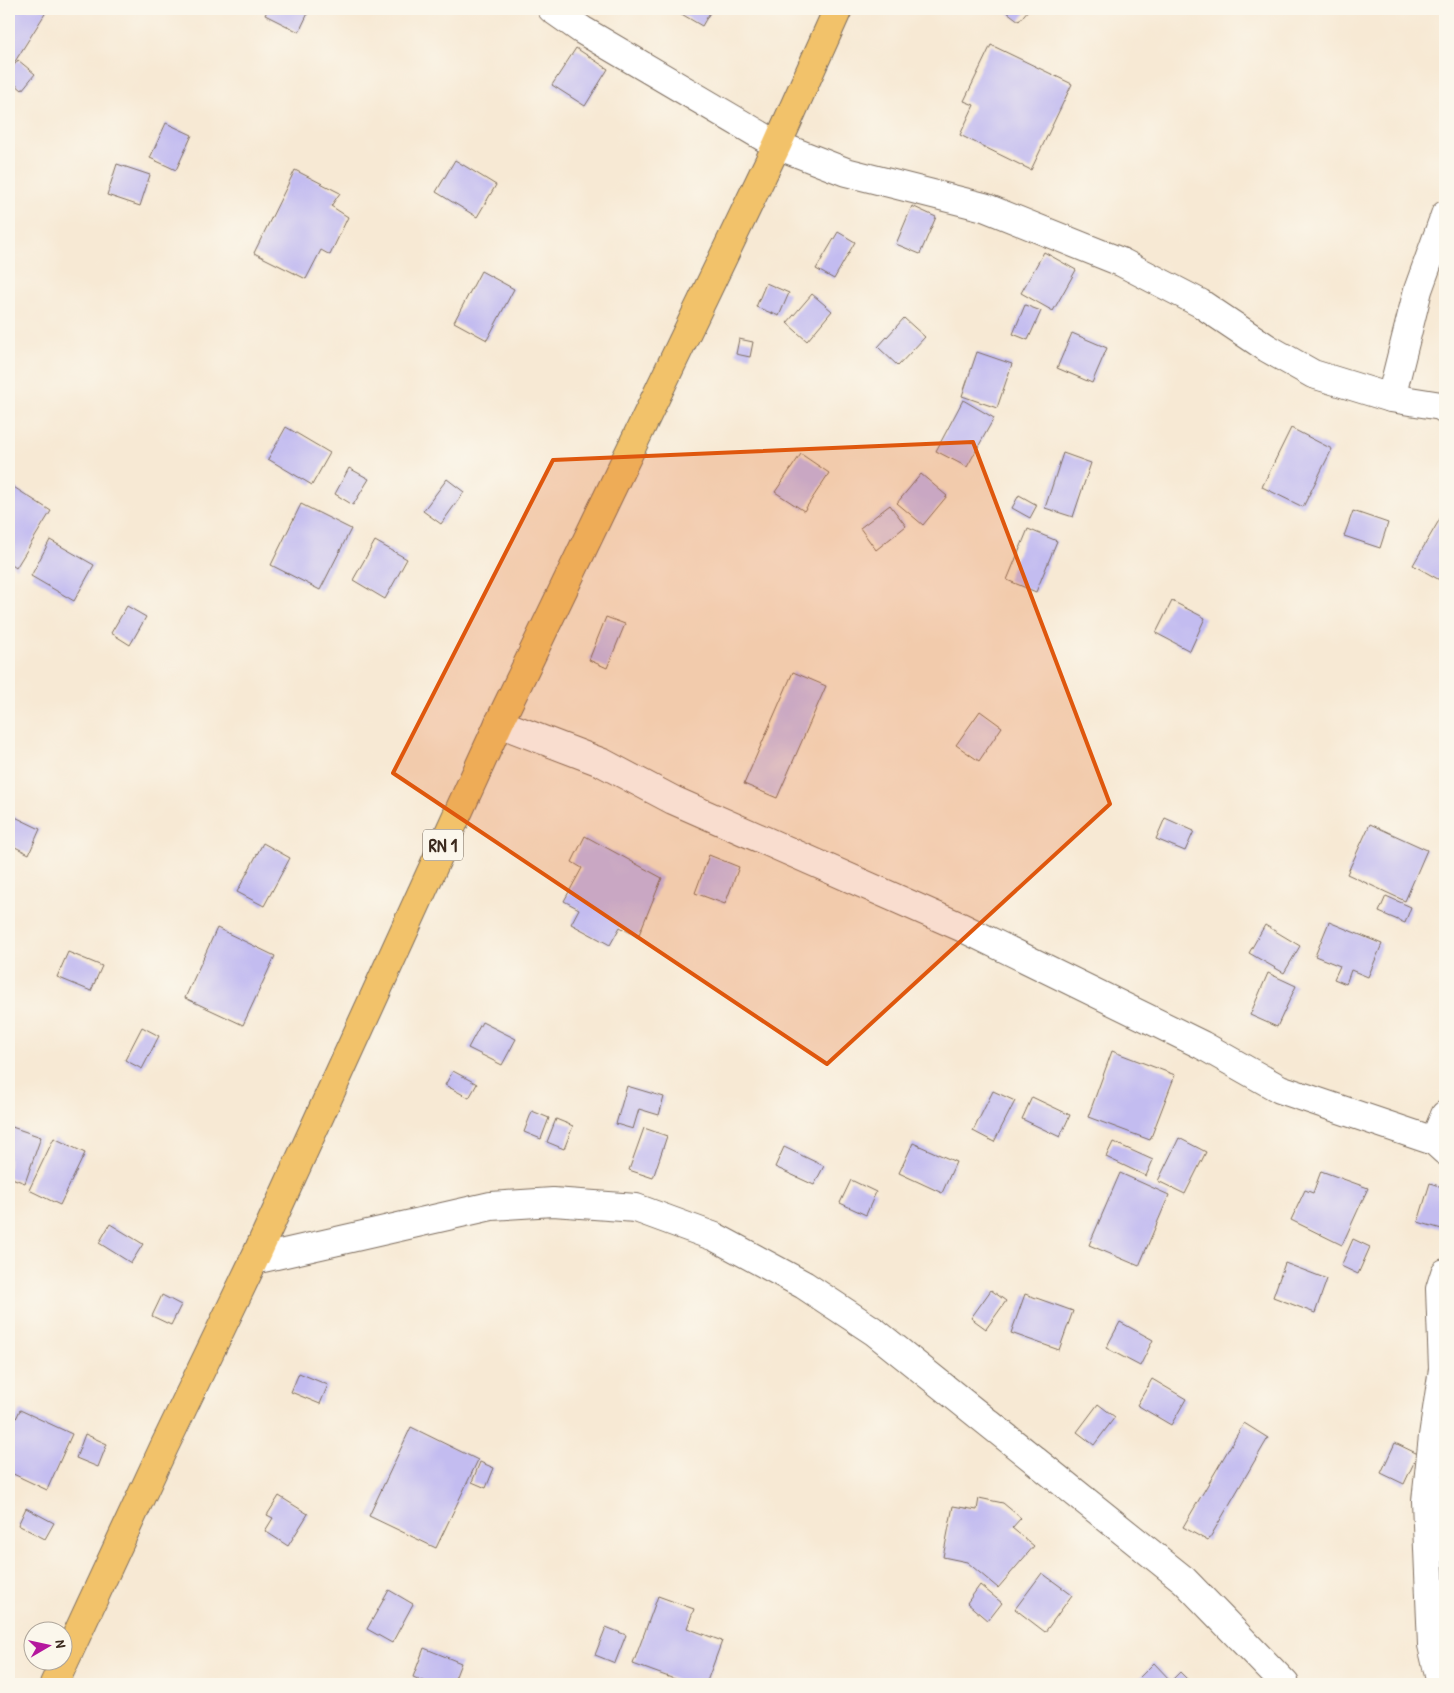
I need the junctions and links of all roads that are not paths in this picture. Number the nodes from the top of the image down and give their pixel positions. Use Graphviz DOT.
graph roads {
  1 [pos="552,9"];
  2 [pos="838,9"];
  3 [pos="777,145"];
  4 [pos="1445,215"];
  5 [pos="1391,398"];
  6 [pos="1445,409"];
  7 [pos="500,722"];
  8 [pos="1445,1115"];
  9 [pos="1440,1146"];
  10 [pos="254,1260"];
  11 [pos="1445,1273"];
  12 [pos="54,1684"];
  13 [pos="1285,1684"];
  14 [pos="1441,1684"];
  1 -- 3 [label="street"];
  2 -- 3 [label="main road, RN 1"];
  3 -- 5 [label="street"];
  3 -- 7 [label="main road, RN 1"];
  4 -- 5 [label="street"];
  5 -- 6 [label="street"];
  7 -- 9 [label="street"];
  7 -- 10 [label="main road, RN 1"];
  8 -- 9 [label="street"];
  10 -- 12 [label="main road, RN 1"];
  10 -- 13 [label="street"];
  11 -- 14 [label="street"];
}
